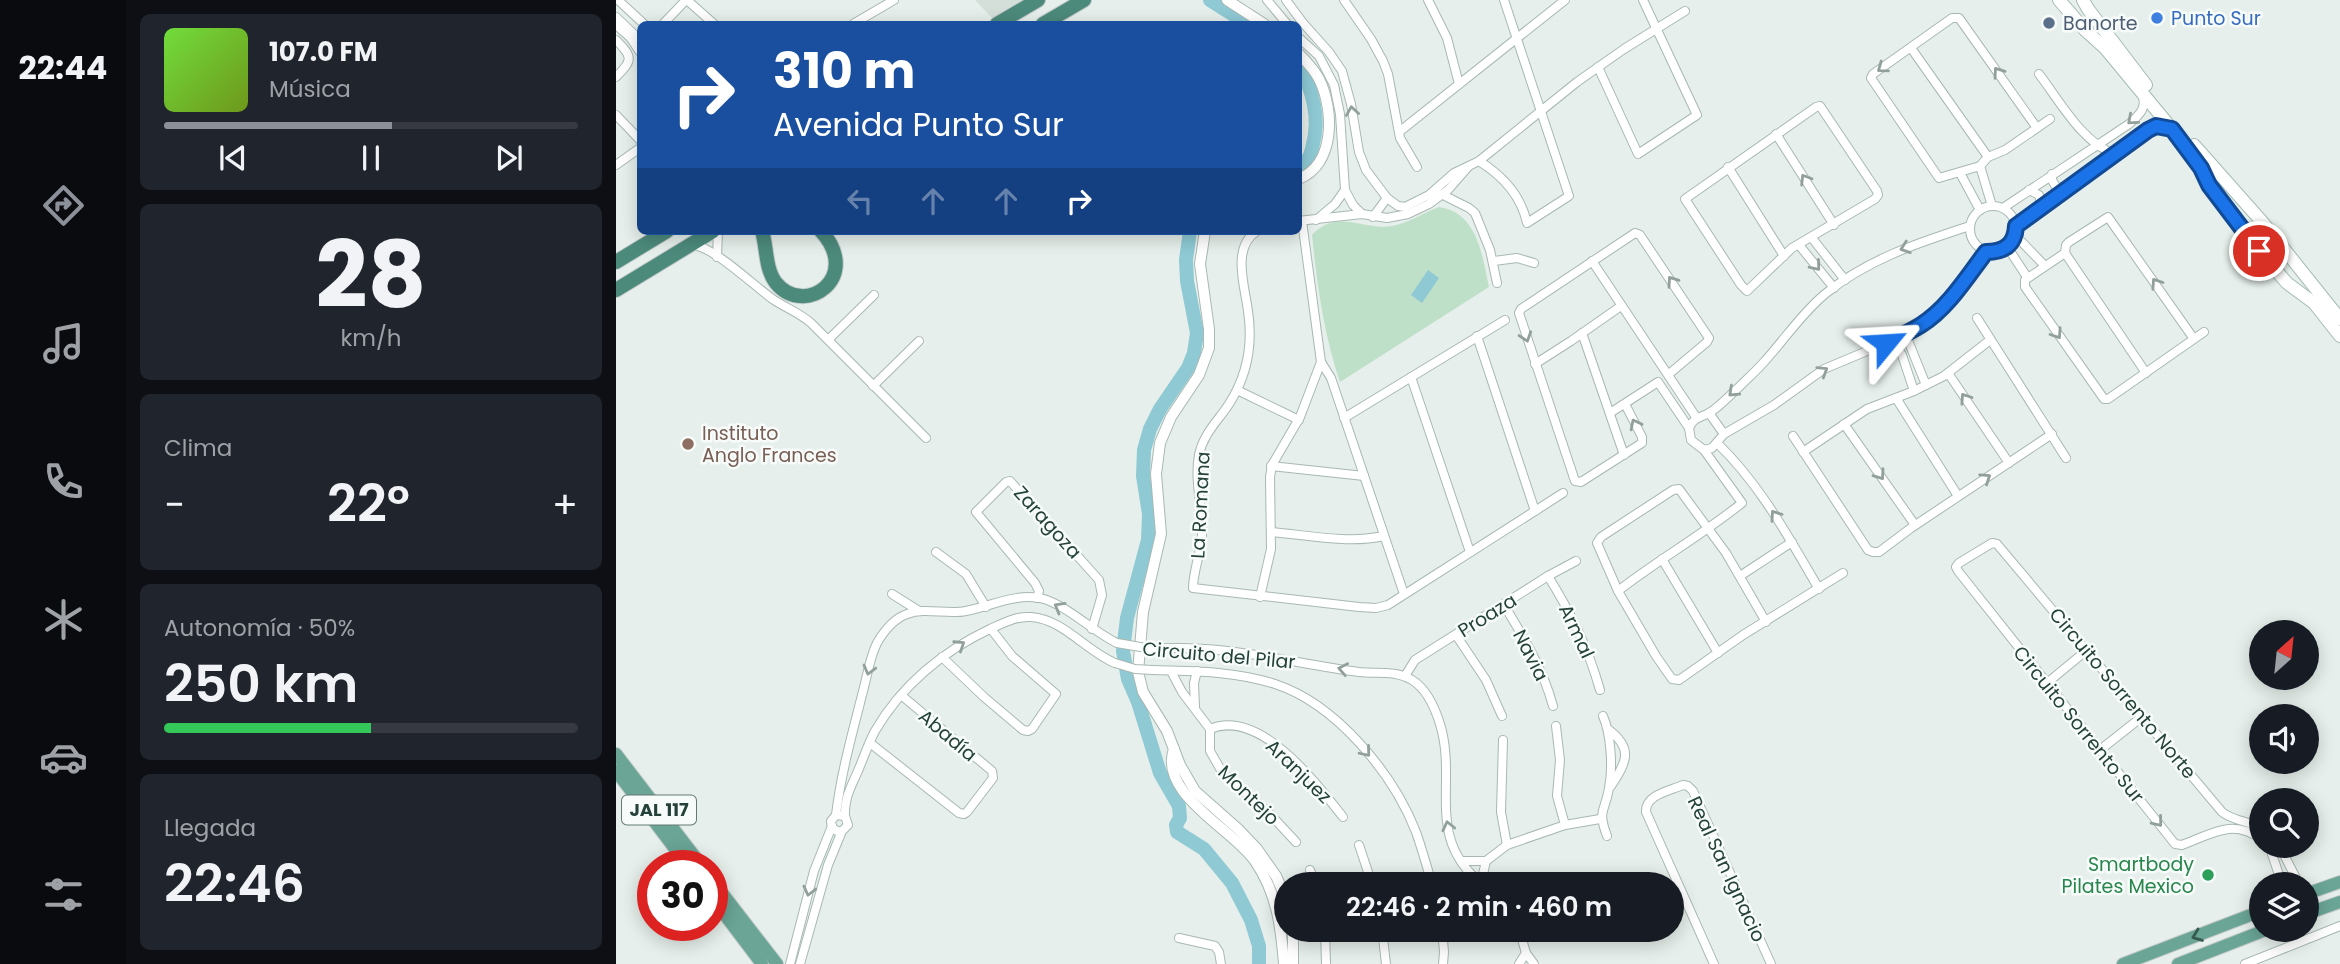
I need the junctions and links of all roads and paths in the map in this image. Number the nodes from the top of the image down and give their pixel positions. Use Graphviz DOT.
graph roads {
  1 [pos="618,0"];
  2 [pos="687,0"];
  3 [pos="894,0"];
  4 [pos="1038,0"];
  5 [pos="1084,0"];
  6 [pos="1227,0"];
  7 [pos="1267,0"];
  8 [pos="1286,0"];
  9 [pos="1344,0"];
  10 [pos="1428,0"];
  11 [pos="1504,0"];
  12 [pos="1565,0"];
  13 [pos="1643,0"];
  14 [pos="2083,0"];
  15 [pos="2063,3"];
  16 [pos="1685,11"];
  17 [pos="616,17"];
  18 [pos="641,21"];
  19 [pos="666,21"];
  20 [pos="710,21"];
  21 [pos="858,21"];
  22 [pos="1002,21"];
  23 [pos="1048,21"];
  24 [pos="1259,21"];
  25 [pos="1284,21"];
  26 [pos="1302,21"];
  27 [pos="1302,22"];
  28 [pos="616,26"];
  29 [pos="1657,29"];
  30 [pos="630,37"];
  31 [pos="1518,37"];
  32 [pos="616,40"];
  33 [pos="637,40"];
  34 [pos="637,41"];
  35 [pos="1302,41"];
  36 [pos="637,48"];
  37 [pos="1911,48"];
  38 [pos="1302,57"];
  39 [pos="1598,67"];
  40 [pos="2039,74"];
  41 [pos="616,77"];
  42 [pos="2135,83"];
  43 [pos="1459,84"];
  44 [pos="1542,110"];
  45 [pos="616,115"];
  46 [pos="2050,119"];
  47 [pos="2037,128"];
  48 [pos="2172,129"];
  49 [pos="1398,132"];
  50 [pos="1776,134"];
  51 [pos="637,137"];
  52 [pos="2096,145"];
  53 [pos="637,150"];
  54 [pos="1359,152"];
  55 [pos="2115,154"];
  56 [pos="1343,155"];
  57 [pos="1988,157"];
  58 [pos="1479,161"];
  59 [pos="616,165"];
  60 [pos="1980,166"];
  61 [pos="1417,167"];
  62 [pos="1728,167"];
  63 [pos="1961,173"];
  64 [pos="2052,174"];
  65 [pos="1302,177"];
  66 [pos="2068,189"];
  67 [pos="1345,190"];
  68 [pos="2029,190"];
  69 [pos="1438,192"];
  70 [pos="1387,198"];
  71 [pos="1992,206"];
  72 [pos="2003,208"];
  73 [pos="1980,210"];
  74 [pos="1407,211"];
  75 [pos="2037,211"];
  76 [pos="1362,214"];
  77 [pos="2257,216"];
  78 [pos="1373,217"];
  79 [pos="1316,220"];
  80 [pos="1302,221"];
  81 [pos="2237,221"];
  82 [pos="1834,225"];
  83 [pos="1970,226"];
  84 [pos="2016,231"];
  85 [pos="2269,231"];
  86 [pos="1302,234"];
  87 [pos="649,235"];
  88 [pos="660,235"];
  89 [pos="715,235"];
  90 [pos="763,235"];
  91 [pos="769,235"];
  92 [pos="820,235"];
  93 [pos="821,235"];
  94 [pos="1205,235"];
  95 [pos="1253,235"];
  96 [pos="695,238"];
  97 [pos="1812,238"];
  98 [pos="2254,244"];
  99 [pos="1799,245"];
  100 [pos="2008,248"];
  101 [pos="1986,252"];
  102 [pos="2065,253"];
  103 [pos="616,255"];
  104 [pos="1784,256"];
  105 [pos="718,257"];
  106 [pos="1494,261"];
  107 [pos="1592,261"];
  108 [pos="616,262"];
  109 [pos="1534,263"];
  110 [pos="2045,266"];
  111 [pos="2027,277"];
  112 [pos="616,280"];
  113 [pos="1845,280"];
  114 [pos="1497,283"];
  115 [pos="1834,288"];
  116 [pos="616,290"];
  117 [pos="874,295"];
  118 [pos="1621,306"];
  119 [pos="1977,318"];
  120 [pos="1505,320"];
  121 [pos="2340,320"];
  122 [pos="2204,332"];
  123 [pos="1582,333"];
  124 [pos="1905,333"];
  125 [pos="1477,336"];
  126 [pos="2340,336"];
  127 [pos="829,339"];
  128 [pos="1893,339"];
  129 [pos="2194,339"];
  130 [pos="1990,340"];
  131 [pos="919,341"];
  132 [pos="1321,362"];
  133 [pos="1535,363"];
  134 [pos="1948,373"];
  135 [pos="2146,373"];
  136 [pos="1669,374"];
  137 [pos="1411,377"];
  138 [pos="1926,385"];
  139 [pos="873,386"];
  140 [pos="1237,390"];
  141 [pos="1914,391"];
  142 [pos="1896,398"];
  143 [pos="1625,404"];
  144 [pos="1610,412"];
  145 [pos="1709,413"];
  146 [pos="1696,417"];
  147 [pos="1344,418"];
  148 [pos="1299,421"];
  149 [pos="1844,424"];
  150 [pos="1689,428"];
  151 [pos="1724,434"];
  152 [pos="2052,434"];
  153 [pos="1793,436"];
  154 [pos="926,438"];
  155 [pos="1717,443"];
  156 [pos="1704,450"];
  157 [pos="1804,452"];
  158 [pos="1624,455"];
  159 [pos="2066,458"];
  160 [pos="2009,463"];
  161 [pos="1272,466"];
  162 [pos="1364,476"];
  163 [pos="1563,493"];
  164 [pos="1958,496"];
  165 [pos="1535,511"];
  166 [pos="1915,525"];
  167 [pos="1709,529"];
  168 [pos="1271,531"];
  169 [pos="1384,537"];
  170 [pos="1792,542"];
  171 [pos="1995,543"];
  172 [pos="936,552"];
  173 [pos="1470,552"];
  174 [pos="1662,559"];
  175 [pos="1576,561"];
  176 [pos="1843,573"];
  177 [pos="1548,576"];
  178 [pos="1740,576"];
  179 [pos="1819,589"];
  180 [pos="1618,591"];
  181 [pos="892,594"];
  182 [pos="1404,594"];
  183 [pos="1260,597"];
  184 [pos="1037,598"];
  185 [pos="1504,605"];
  186 [pos="986,607"];
  187 [pos="920,612"];
  188 [pos="1766,622"];
  189 [pos="991,629"];
  190 [pos="1092,629"];
  191 [pos="1456,635"];
  192 [pos="1106,638"];
  193 [pos="2087,650"];
  194 [pos="1096,653"];
  195 [pos="1718,653"];
  196 [pos="942,657"];
  197 [pos="1171,671"];
  198 [pos="1197,671"];
  199 [pos="1405,676"];
  200 [pos="2047,683"];
  201 [pos="1600,690"];
  202 [pos="901,695"];
  203 [pos="1553,706"];
  204 [pos="1195,707"];
  205 [pos="1502,716"];
  206 [pos="1603,716"];
  207 [pos="2143,716"];
  208 [pos="1556,726"];
  209 [pos="1210,729"];
  210 [pos="1609,730"];
  211 [pos="1503,740"];
  212 [pos="870,743"];
  213 [pos="1174,746"];
  214 [pos="2100,750"];
  215 [pos="616,754"];
  216 [pos="844,759"];
  217 [pos="616,771"];
  218 [pos="857,772"];
  219 [pos="1610,787"];
  220 [pos="836,815"];
  221 [pos="845,816"];
  222 [pos="1343,817"];
  223 [pos="1600,818"];
  224 [pos="2249,822"];
  225 [pos="1565,825"];
  226 [pos="832,826"];
  227 [pos="842,831"];
  228 [pos="2249,831"];
  229 [pos="1606,836"];
  230 [pos="1296,842"];
  231 [pos="1359,845"];
  232 [pos="1507,845"];
  233 [pos="676,850"];
  234 [pos="690,850"];
  235 [pos="1461,861"];
  236 [pos="1486,861"];
  237 [pos="1368,872"];
  238 [pos="1428,872"];
  239 [pos="1471,872"];
  240 [pos="1484,872"];
  241 [pos="1274,873"];
  242 [pos="2340,882"];
  243 [pos="2319,889"];
  244 [pos="728,901"];
  245 [pos="2340,901"];
  246 [pos="2319,909"];
  247 [pos="2249,916"];
  248 [pos="728,919"];
  249 [pos="2340,926"];
  250 [pos="2249,936"];
  251 [pos="1178,938"];
  252 [pos="1293,942"];
  253 [pos="1327,942"];
  254 [pos="1383,942"];
  255 [pos="1443,942"];
  256 [pos="1523,942"];
  257 [pos="1526,953"];
  258 [pos="762,964"];
  259 [pos="777,964"];
  260 [pos="790,964"];
  261 [pos="800,964"];
  262 [pos="1221,964"];
  263 [pos="1284,964"];
  264 [pos="1293,964"];
  265 [pos="1326,964"];
  266 [pos="1386,964"];
  267 [pos="1443,964"];
  268 [pos="1519,964"];
  269 [pos="1534,964"];
  270 [pos="1714,964"];
  271 [pos="1771,964"];
  272 [pos="2123,964"];
  273 [pos="2178,964"];
  274 [pos="2245,964"];
  1 -- 18 [label="street"];
  2 -- 19 [label="street"];
  2 -- 20 [label="street"];
  3 -- 21 [label="street"];
  4 -- 22 [label="highway"];
  5 -- 23 [label="highway"];
  6 -- 24 [label="street"];
  7 -- 25 [label="street"];
  26 -- 8 [label="street, one-way"];
  9 -- 49 [label="street"];
  10 -- 43 [label="street"];
  11 -- 31 [label="street"];
  12 -- 31 [label="street"];
  13 -- 29 [label="street"];
  14 -- 77 [label="main road"];
  15 -- 42 [label="main road"];
  16 -- 29 [label="street"];
  17 -- 33 [label="street"];
  54 -- 27 [label="street, one-way"];
  28 -- 30 [label="street"];
  29 -- 39 [label="street"];
  29 -- 39 [label="street"];
  30 -- 34 [label="street"];
  30 -- 36 [label="street"];
  31 -- 43 [label="street"];
  31 -- 44 [label="street"];
  32 -- 41 [label="street"];
  35 -- 56 [label="street"];
  47 -- 37 [label="street, one-way"];
  37 -- 57 [label="street"];
  37 -- 63 [label="street, one-way"];
  38 -- 65 [label="street"];
  39 -- 44 [label="street"];
  40 -- 52 [label="street"];
  42 -- 48 [label="main road"];
  42 -- 52 [label="street, one-way"];
  43 -- 49 [label="street"];
  44 -- 58 [label="street"];
  44 -- 58 [label="street"];
  45 -- 51 [label="street"];
  46 -- 47 [label="street"];
  47 -- 57 [label="street"];
  48 -- 55 [label="street"];
  48 -- 81 [label="main road"];
  49 -- 61 [label="street"];
  50 -- 62 [label="street"];
  82 -- 50 [label="street, one-way"];
  50 -- 82 [label="street"];
  52 -- 55 [label="street"];
  52 -- 64 [label="street"];
  53 -- 59 [label="street"];
  54 -- 56 [label="street"];
  54 -- 70 [label="street"];
  55 -- 66 [label="street"];
  56 -- 67 [label="street"];
  57 -- 60 [label="street"];
  58 -- 69 [label="street"];
  60 -- 63 [label="street"];
  60 -- 71 [label="street"];
  62 -- 104 [label="street"];
  62 -- 104 [label="street"];
  63 -- 73 [label="street"];
  64 -- 66 [label="street"];
  64 -- 68 [label="street"];
  66 -- 75 [label="street"];
  67 -- 76 [label="street"];
  67 -- 79 [label="street"];
  68 -- 72 [label="street"];
  68 -- 75 [label="street"];
  69 -- 74 [label="street"];
  69 -- 106 [label="street"];
  70 -- 74 [label="street"];
  70 -- 78 [label="street"];
  71 -- 72 [label="street"];
  71 -- 73 [label="street"];
  72 -- 84 [label="street"];
  73 -- 83 [label="street"];
  74 -- 78 [label="street"];
  75 -- 84 [label="street"];
  76 -- 78 [label="street"];
  76 -- 79 [label="street"];
  77 -- 81 [label="main road"];
  77 -- 85 [label="main road"];
  79 -- 80 [label="street"];
  81 -- 98 [label="main road"];
  82 -- 97 [label="street"];
  83 -- 101 [label="street"];
  83 -- 113 [label="street, one-way"];
  84 -- 100 [label="street"];
  84 -- 110 [label="street"];
  85 -- 98 [label="main road"];
  85 -- 121 [label="main road"];
  86 -- 132 [label="street"];
  87 -- 103 [label="highway"];
  88 -- 108 [label="highway"];
  89 -- 105 [label="street"];
  90 -- 93 [label="highway"];
  91 -- 92 [label="highway"];
  94 -- 213 [label="street"];
  95 -- 140 [label="street, La Romana"];
  96 -- 105 [label="street"];
  96 -- 112 [label="highway"];
  96 -- 116 [label="highway"];
  97 -- 99 [label="street"];
  97 -- 113 [label="street"];
  98 -- 126 [label="main road"];
  99 -- 104 [label="street"];
  99 -- 115 [label="street, one-way"];
  100 -- 101 [label="street"];
  100 -- 111 [label="street"];
  101 -- 124 [label="street"];
  102 -- 110 [label="street"];
  129 -- 102 [label="street, one-way"];
  102 -- 135 [label="street"];
  105 -- 127 [label="street"];
  106 -- 109 [label="street"];
  106 -- 114 [label="street"];
  107 -- 118 [label="street"];
  107 -- 133 [label="street, one-way"];
  136 -- 107 [label="street, one-way"];
  110 -- 111 [label="street"];
  111 -- 135 [label="street, one-way"];
  113 -- 115 [label="street"];
  115 -- 145 [label="street, one-way"];
  117 -- 127 [label="street"];
  118 -- 123 [label="street"];
  118 -- 136 [label="street"];
  119 -- 130 [label="street"];
  120 -- 125 [label="street"];
  122 -- 129 [label="street"];
  123 -- 133 [label="street"];
  123 -- 144 [label="street"];
  124 -- 128 [label="street"];
  124 -- 138 [label="street"];
  125 -- 137 [label="street"];
  125 -- 165 [label="street"];
  127 -- 139 [label="street"];
  128 -- 141 [label="street"];
  151 -- 128 [label="street, one-way"];
  129 -- 135 [label="street"];
  130 -- 134 [label="street"];
  130 -- 152 [label="street"];
  131 -- 139 [label="street"];
  132 -- 147 [label="street"];
  132 -- 148 [label="street"];
  133 -- 158 [label="street"];
  134 -- 138 [label="street"];
  160 -- 134 [label="street, one-way"];
  136 -- 146 [label="street"];
  137 -- 147 [label="street"];
  137 -- 173 [label="street"];
  138 -- 141 [label="street"];
  139 -- 154 [label="street"];
  140 -- 148 [label="street"];
  140 -- 183 [label="street, La Romana"];
  141 -- 142 [label="street"];
  142 -- 149 [label="street"];
  142 -- 164 [label="street"];
  143 -- 144 [label="street"];
  143 -- 150 [label="street"];
  158 -- 143 [label="street, one-way"];
  144 -- 158 [label="street"];
  145 -- 146 [label="street"];
  145 -- 151 [label="street"];
  146 -- 150 [label="street"];
  147 -- 162 [label="street"];
  148 -- 161 [label="street"];
  149 -- 157 [label="street"];
  149 -- 166 [label="street, one-way"];
  150 -- 156 [label="street"];
  151 -- 155 [label="street"];
  152 -- 159 [label="street"];
  152 -- 160 [label="street"];
  153 -- 157 [label="street"];
  155 -- 156 [label="street"];
  170 -- 155 [label="street, one-way"];
  156 -- 167 [label="street"];
  157 -- 166 [label="street"];
  164 -- 160 [label="street, one-way"];
  161 -- 162 [label="street"];
  161 -- 168 [label="street"];
  162 -- 169 [label="street"];
  163 -- 165 [label="street"];
  164 -- 166 [label="street"];
  165 -- 173 [label="street"];
  167 -- 174 [label="street"];
  167 -- 178 [label="street"];
  167 -- 180 [label="street"];
  168 -- 169 [label="street"];
  168 -- 183 [label="street"];
  169 -- 182 [label="street"];
  170 -- 178 [label="street"];
  170 -- 179 [label="street"];
  171 -- 193 [label="street, Circuito Sorrento Norte"];
  171 -- 200 [label="street, Circuito Sorrento Sur"];
  172 -- 186 [label="street"];
  173 -- 182 [label="street"];
  174 -- 180 [label="street"];
  174 -- 195 [label="street"];
  175 -- 177 [label="street, Proaza"];
  176 -- 179 [label="street"];
  177 -- 185 [label="street, Proaza"];
  177 -- 201 [label="street, Armal"];
  178 -- 188 [label="street"];
  179 -- 188 [label="street"];
  180 -- 195 [label="street"];
  181 -- 187 [label="street"];
  182 -- 183 [label="street"];
  184 -- 186 [label="street"];
  190 -- 184 [label="street, Circuito del Pilar, one-way"];
  184 -- 190 [label="street, Zaragoza"];
  185 -- 191 [label="street, Proaza"];
  185 -- 203 [label="street, Navia"];
  186 -- 187 [label="street"];
  187 -- 216 [label="street, one-way"];
  188 -- 195 [label="street"];
  189 -- 194 [label="street, Circuito del Pilar"];
  196 -- 189 [label="street, Circuito del Pilar, one-way"];
  189 -- 196 [label="street"];
  190 -- 192 [label="street, Circuito del Pilar"];
  191 -- 199 [label="street, Proaza"];
  191 -- 205 [label="street"];
  192 -- 194 [label="street"];
  199 -- 192 [label="street, Circuito del Pilar, one-way, bridge"];
  193 -- 200 [label="street"];
  193 -- 207 [label="street, Circuito Sorrento Norte"];
  194 -- 197 [label="street, Circuito del Pilar, bridge"];
  196 -- 202 [label="street, Circuito del Pilar"];
  197 -- 198 [label="street, Circuito del Pilar"];
  197 -- 204 [label="street, Montejo"];
  198 -- 204 [label="street"];
  198 -- 238 [label="street, Circuito del Pilar, one-way"];
  235 -- 199 [label="street, one-way"];
  200 -- 214 [label="street, Circuito Sorrento Sur"];
  202 -- 212 [label="street, Circuito del Pilar"];
  202 -- 212 [label="street, Abadía"];
  204 -- 209 [label="street, Montejo"];
  206 -- 210 [label="street"];
  207 -- 214 [label="street"];
  207 -- 224 [label="street, Circuito Sorrento Norte"];
  208 -- 225 [label="street"];
  209 -- 222 [label="street, Aranjuez"];
  209 -- 230 [label="street, Montejo"];
  210 -- 219 [label="street"];
  210 -- 219 [label="street"];
  211 -- 232 [label="street"];
  212 -- 218 [label="street, Circuito del Pilar"];
  213 -- 241 [label="street"];
  213 -- 263 [label="street"];
  214 -- 228 [label="street, Circuito Sorrento Sur, one-way"];
  215 -- 234 [label="main road, JAL 117"];
  216 -- 218 [label="street"];
  216 -- 220 [label="street"];
  217 -- 233 [label="main road, JAL 117"];
  218 -- 221 [label="street, Circuito del Pilar"];
  219 -- 223 [label="street"];
  220 -- 221 [label="street"];
  220 -- 226 [label="street"];
  221 -- 227 [label="street"];
  223 -- 225 [label="street"];
  223 -- 229 [label="street"];
  225 -- 232 [label="street"];
  226 -- 227 [label="street"];
  226 -- 260 [label="street, one-way"];
  227 -- 261 [label="street"];
  231 -- 237 [label="street"];
  232 -- 236 [label="street"];
  235 -- 236 [label="street"];
  235 -- 239 [label="street"];
  236 -- 240 [label="street"];
  242 -- 243 [label="main road"];
  244 -- 259 [label="main road"];
  245 -- 246 [label="main road"];
  247 -- 272 [label="main road, one-way"];
  248 -- 258 [label="main road"];
  249 -- 274 [label="street"];
  250 -- 273 [label="main road"];
  251 -- 262 [label="street"];
  252 -- 264 [label="street"];
  253 -- 265 [label="street"];
  254 -- 266 [label="street"];
  255 -- 267 [label="street"];
  256 -- 257 [label="street"];
  257 -- 268 [label="street"];
  257 -- 269 [label="street"];
  270 -- 271 [label="street, Real San Ignacio"];
}
